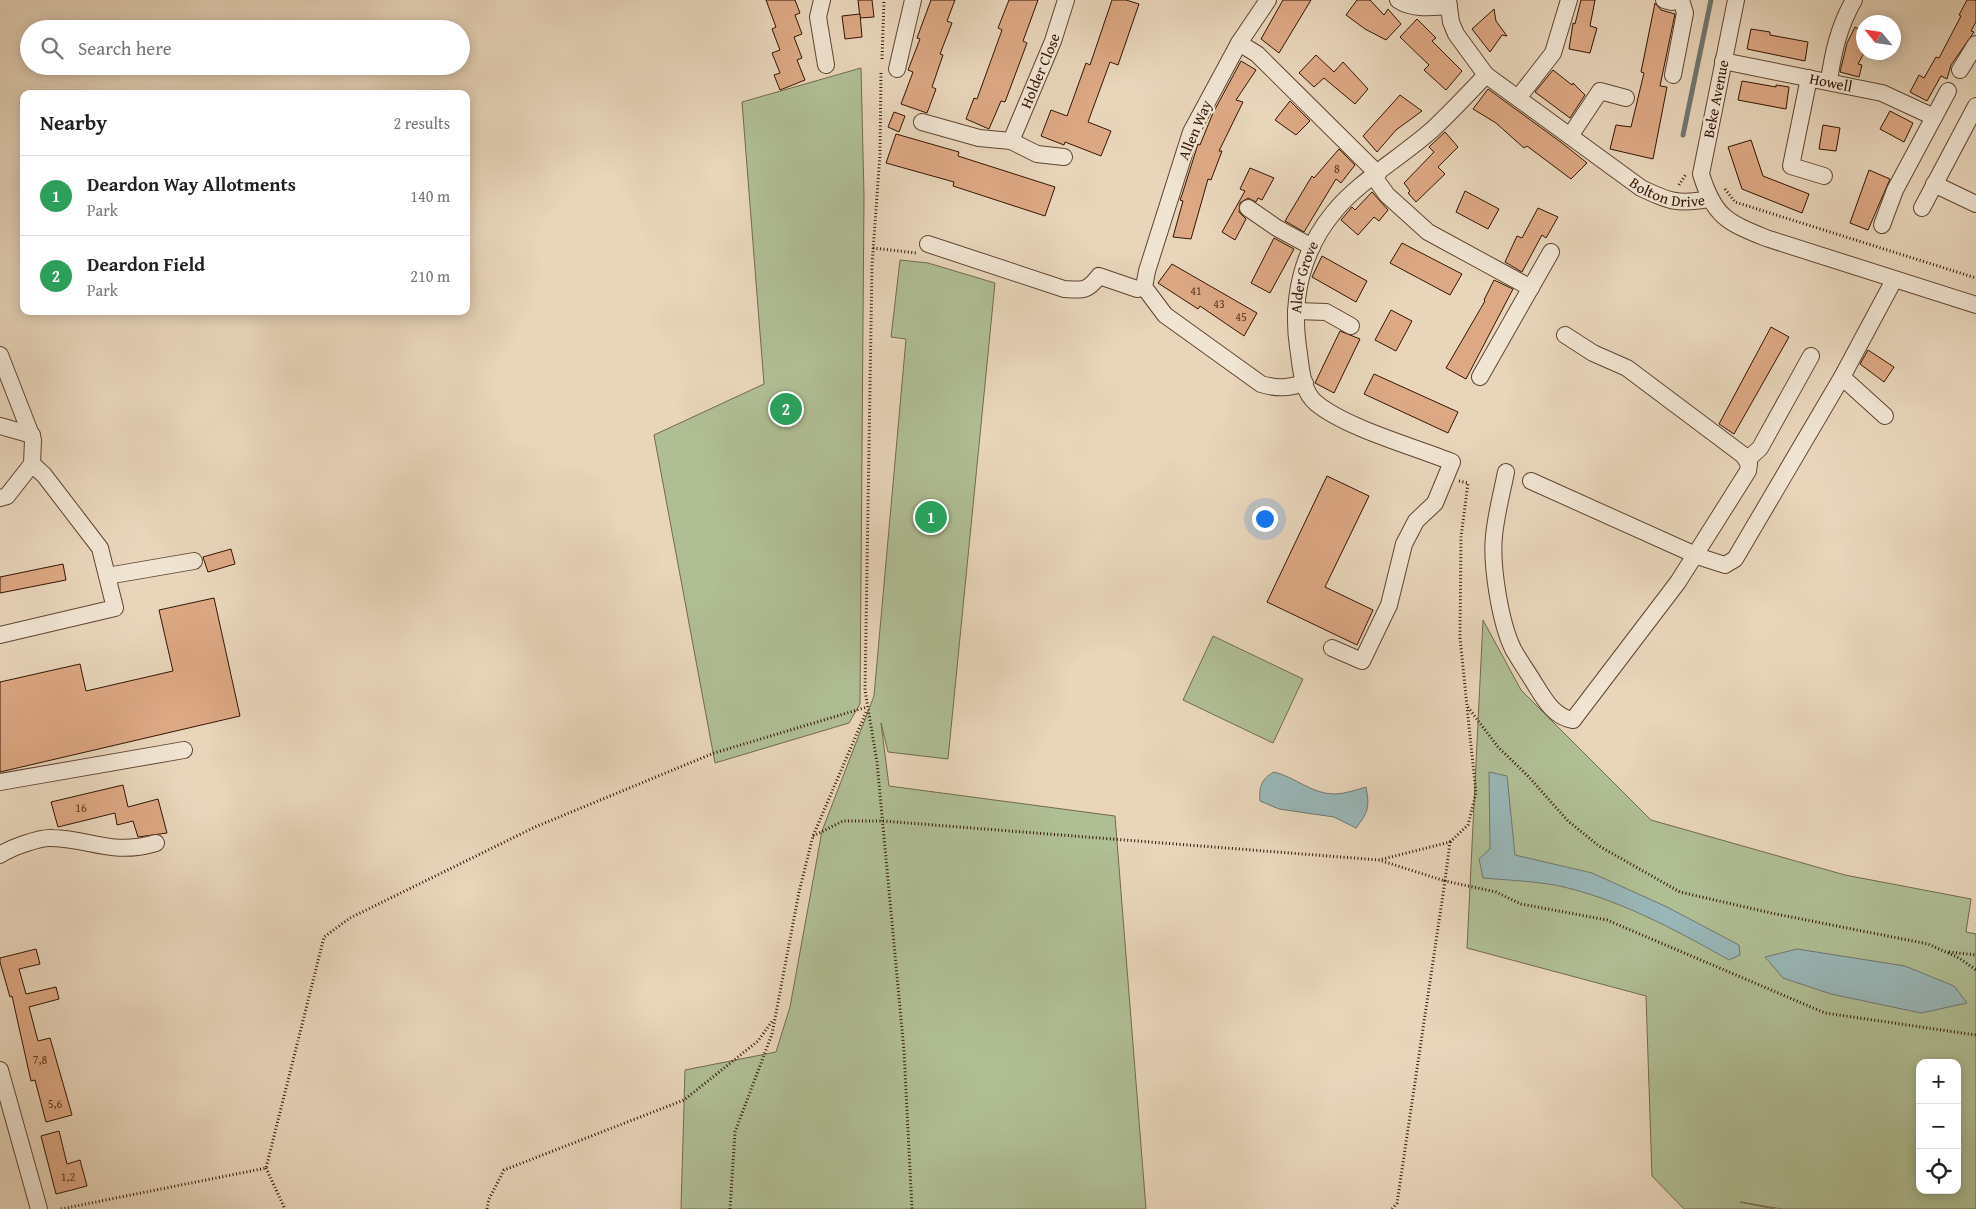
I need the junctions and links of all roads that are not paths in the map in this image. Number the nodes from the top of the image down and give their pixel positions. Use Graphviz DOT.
graph roads {
  1 [pos="822,0"];
  2 [pos="913,0"];
  3 [pos="1066,0"];
  4 [pos="1268,0"];
  5 [pos="1398,0"];
  6 [pos="1569,0"];
  7 [pos="1664,0"];
  8 [pos="1679,0"];
  9 [pos="1736,0"];
  10 [pos="1854,0"];
  11 [pos="1448,3"];
  12 [pos="1239,43"];
  13 [pos="1976,44"];
  14 [pos="1723,61"];
  15 [pos="826,65"];
  16 [pos="897,69"];
  17 [pos="1960,70"];
  18 [pos="1486,75"];
  19 [pos="1673,75"];
  20 [pos="1809,78"];
  21 [pos="1829,82"];
  22 [pos="1948,91"];
  23 [pos="1518,98"];
  24 [pos="1626,98"];
  25 [pos="1976,106"];
  26 [pos="1934,117"];
  27 [pos="922,122"];
  28 [pos="1570,136"];
  29 [pos="1011,141"];
  30 [pos="1064,158"];
  31 [pos="1376,175"];
  32 [pos="1824,176"];
  33 [pos="1934,184"];
  34 [pos="1708,198"];
  35 [pos="1976,204"];
  36 [pos="1248,208"];
  37 [pos="1922,208"];
  38 [pos="1882,225"];
  39 [pos="1312,247"];
  40 [pos="925,248"];
  41 [pos="1551,252"];
  42 [pos="1146,279"];
  43 [pos="1894,280"];
  44 [pos="1531,288"];
  45 [pos="1976,305"];
  46 [pos="1296,311"];
  47 [pos="1351,326"];
  48 [pos="1566,335"];
  49 [pos="0,355"];
  50 [pos="1811,356"];
  51 [pos="1480,377"];
  52 [pos="1842,377"];
  53 [pos="1305,383"];
  54 [pos="1885,416"];
  55 [pos="0,426"];
  56 [pos="32,435"];
  57 [pos="1747,460"];
  58 [pos="32,464"];
  59 [pos="1506,472"];
  60 [pos="1531,481"];
  61 [pos="0,498"];
  62 [pos="1696,555"];
  63 [pos="194,561"];
  64 [pos="107,576"];
  65 [pos="0,636"];
  66 [pos="1332,648"];
  67 [pos="184,750"];
  68 [pos="0,782"];
  69 [pos="156,843"];
  70 [pos="0,855"];
  71 [pos="0,1070"];
  72 [pos="39,1209"];
  1 -- 15 [label="street"];
  2 -- 16 [label="street"];
  3 -- 29 [label="street, Holder Close"];
  4 -- 12 [label="street, Allen Way"];
  5 -- 11 [label="street"];
  6 -- 23 [label="street"];
  7 -- 8 [label="street"];
  8 -- 19 [label="street"];
  9 -- 14 [label="street, Beke Avenue"];
  10 -- 21 [label="street"];
  11 -- 18 [label="street, Bolton Drive"];
  12 -- 31 [label="street"];
  12 -- 42 [label="street, Allen Way"];
  13 -- 17 [label="street"];
  14 -- 20 [label="street, Howell"];
  14 -- 34 [label="street, Beke Avenue"];
  18 -- 23 [label="street, Bolton Drive"];
  18 -- 31 [label="street, Alder Grove"];
  20 -- 21 [label="street, Howell"];
  20 -- 32 [label="street"];
  21 -- 26 [label="street, Howell"];
  22 -- 26 [label="street"];
  23 -- 28 [label="street, Bolton Drive"];
  24 -- 28 [label="street"];
  25 -- 33 [label="street"];
  26 -- 38 [label="street"];
  27 -- 29 [label="street"];
  28 -- 34 [label="street, Bolton Drive"];
  29 -- 30 [label="street"];
  31 -- 39 [label="street, Alder Grove"];
  31 -- 44 [label="street"];
  33 -- 35 [label="street"];
  33 -- 37 [label="street"];
  34 -- 43 [label="street, Bolton Drive"];
  36 -- 39 [label="street"];
  39 -- 46 [label="street, Alder Grove"];
  40 -- 42 [label="street"];
  41 -- 44 [label="street"];
  42 -- 53 [label="street"];
  43 -- 45 [label="street, Bolton Drive"];
  43 -- 52 [label="street"];
  44 -- 51 [label="street"];
  46 -- 47 [label="street"];
  46 -- 53 [label="street, Alder Grove"];
  48 -- 57 [label="street"];
  49 -- 56 [label="street"];
  50 -- 57 [label="street"];
  52 -- 54 [label="street"];
  52 -- 62 [label="street"];
  53 -- 66 [label="street, Alder Grove"];
  55 -- 56 [label="street"];
  56 -- 58 [label="street"];
  57 -- 62 [label="street"];
  58 -- 61 [label="street"];
  58 -- 64 [label="street"];
  59 -- 62 [label="street"];
  60 -- 62 [label="street"];
  63 -- 64 [label="street"];
  64 -- 65 [label="street"];
  67 -- 68 [label="street"];
  69 -- 70 [label="street"];
  71 -- 72 [label="street"];
}
